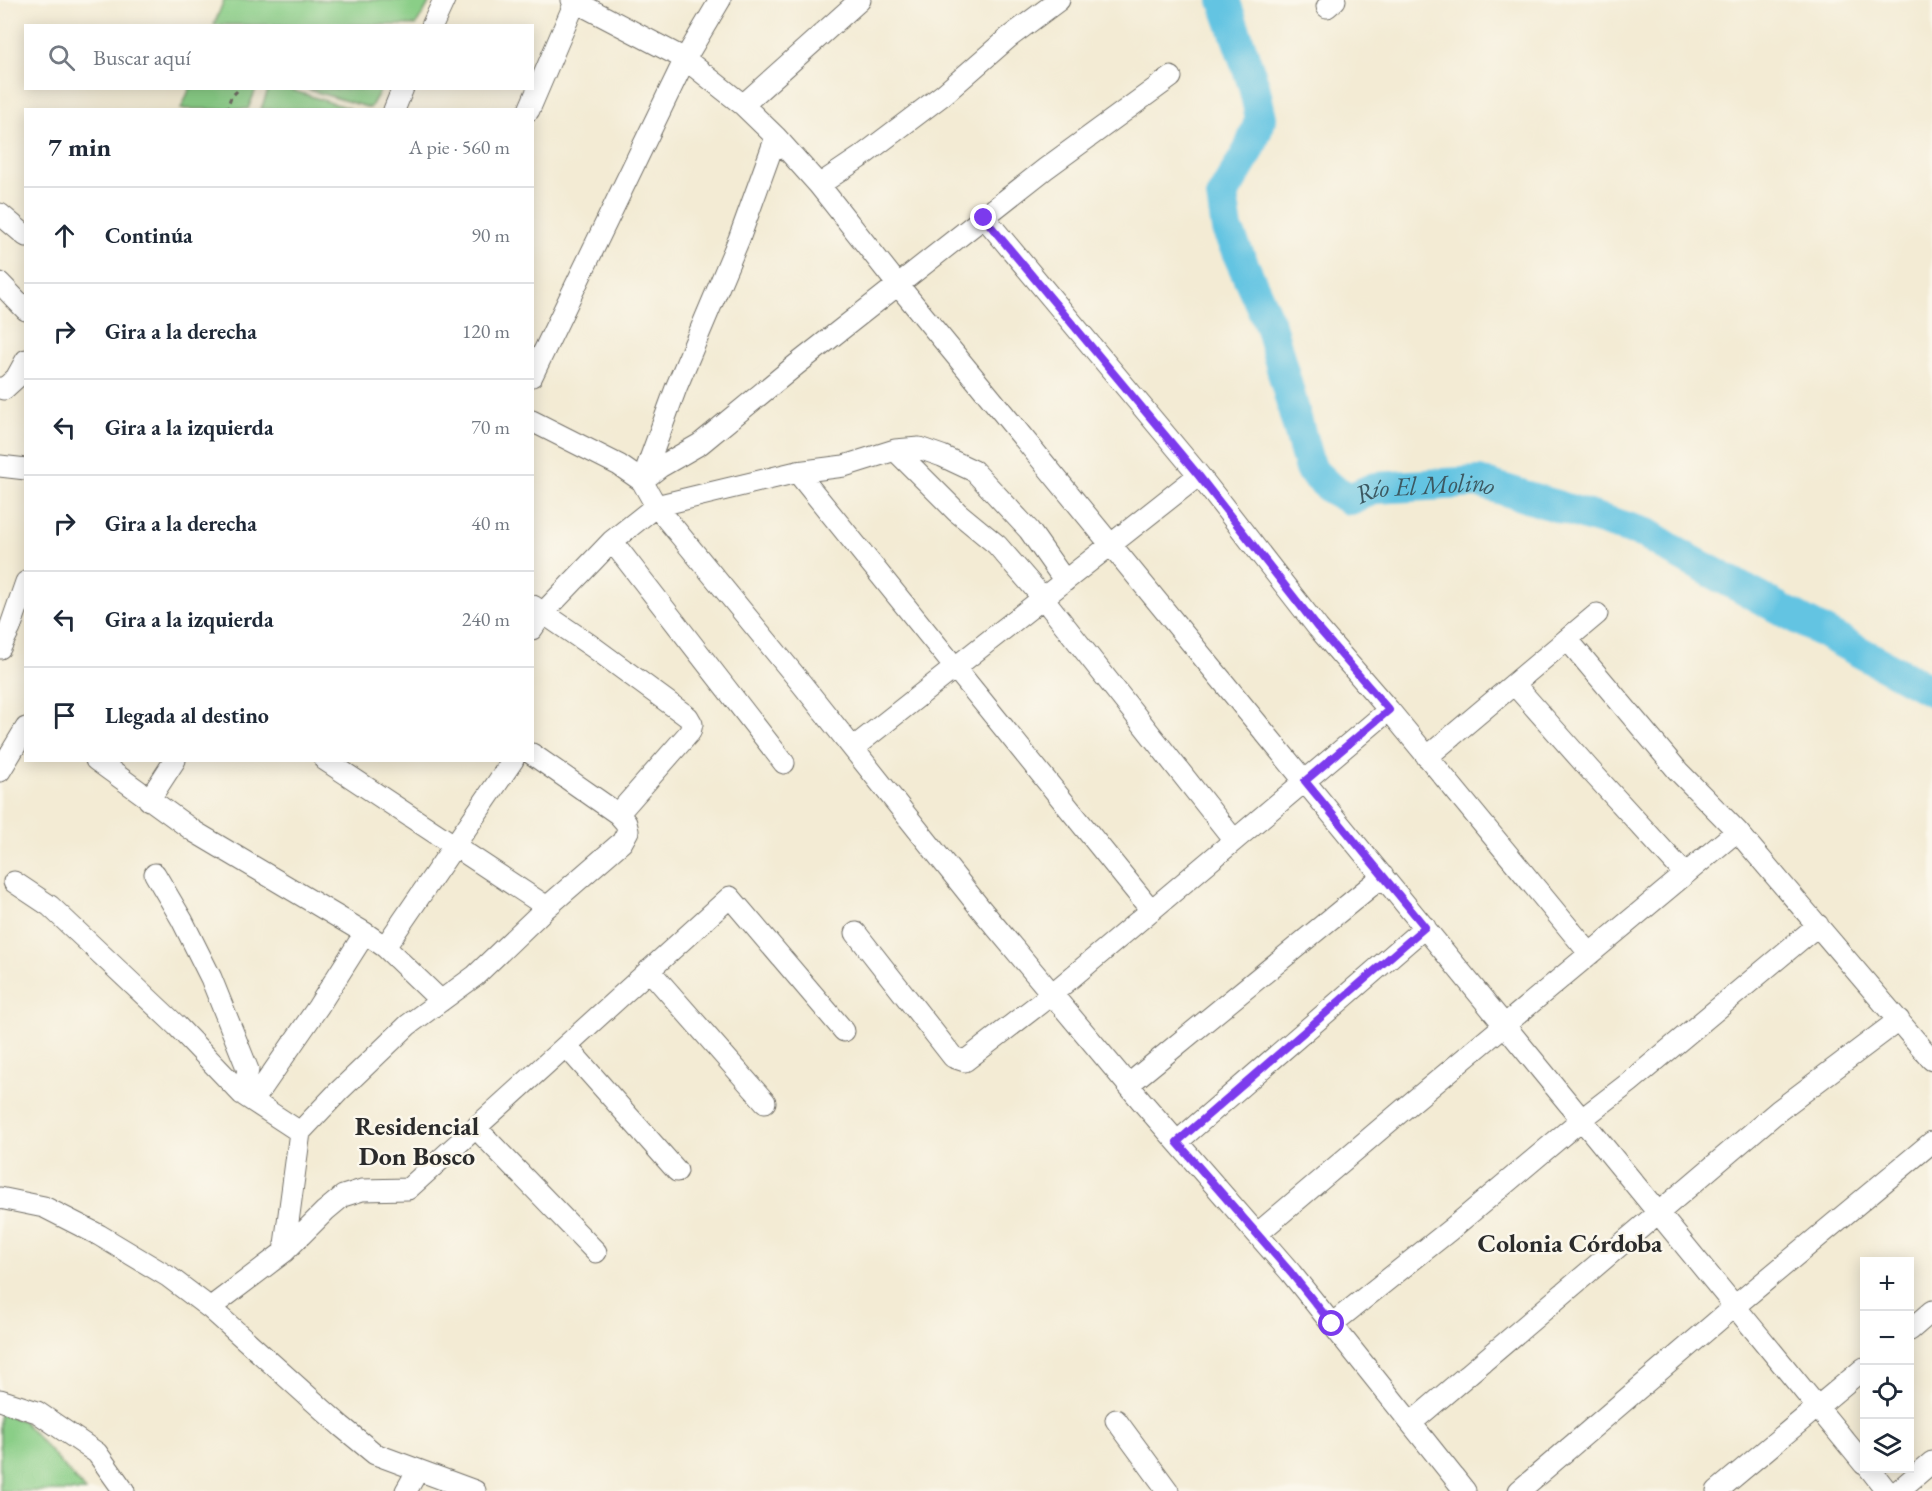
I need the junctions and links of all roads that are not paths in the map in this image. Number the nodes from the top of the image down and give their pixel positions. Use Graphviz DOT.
graph roads {
  1 [pos="444,0"];
  2 [pos="574,0"];
  3 [pos="720,0"];
  4 [pos="860,0"];
  5 [pos="1059,0"];
  6 [pos="433,24"];
  7 [pos="685,59"];
  8 [pos="1171,77"];
  9 [pos="402,90"];
  10 [pos="743,105"];
  11 [pos="395,108"];
  12 [pos="530,108"];
  13 [pos="776,136"];
  14 [pos="819,185"];
  15 [pos="0,214"];
  16 [pos="984,218"];
  17 [pos="24,234"];
  18 [pos="0,283"];
  19 [pos="898,285"];
  20 [pos="24,308"];
  21 [pos="24,364"];
  22 [pos="534,372"];
  23 [pos="0,388"];
  24 [pos="534,422"];
  25 [pos="895,450"];
  26 [pos="1,467"];
  27 [pos="24,469"];
  28 [pos="797,472"];
  29 [pos="1199,476"];
  30 [pos="642,481"];
  31 [pos="656,506"];
  32 [pos="612,541"];
  33 [pos="1111,544"];
  34 [pos="1065,581"];
  35 [pos="24,588"];
  36 [pos="1043,598"];
  37 [pos="1597,614"];
  38 [pos="536,616"];
  39 [pos="1567,639"];
  40 [pos="0,648"];
  41 [pos="954,667"];
  42 [pos="1514,684"];
  43 [pos="1389,710"];
  44 [pos="24,731"];
  45 [pos="853,748"];
  46 [pos="534,755"];
  47 [pos="1427,757"];
  48 [pos="99,762"];
  49 [pos="174,762"];
  50 [pos="329,762"];
  51 [pos="512,762"];
  52 [pos="784,763"];
  53 [pos="0,771"];
  54 [pos="1305,781"];
  55 [pos="149,800"];
  56 [pos="618,814"];
  57 [pos="1737,831"];
  58 [pos="1234,840"];
  59 [pos="454,845"];
  60 [pos="155,874"];
  61 [pos="1685,874"];
  62 [pos="1383,876"];
  63 [pos="15,882"];
  64 [pos="547,907"];
  65 [pos="1151,910"];
  66 [pos="1818,925"];
  67 [pos="1425,927"];
  68 [pos="365,933"];
  69 [pos="856,933"];
  70 [pos="385,947"];
  71 [pos="1590,954"];
  72 [pos="649,970"];
  73 [pos="1052,994"];
  74 [pos="441,1001"];
  75 [pos="1899,1020"];
  76 [pos="1505,1024"];
  77 [pos="844,1031"];
  78 [pos="566,1046"];
  79 [pos="1932,1060"];
  80 [pos="1128,1085"];
  81 [pos="248,1097"];
  82 [pos="765,1102"];
  83 [pos="1582,1119"];
  84 [pos="476,1128"];
  85 [pos="300,1131"];
  86 [pos="1177,1142"];
  87 [pos="1932,1142"];
  88 [pos="676,1172"];
  89 [pos="0,1198"];
  90 [pos="1658,1212"];
  91 [pos="1257,1234"];
  92 [pos="284,1252"];
  93 [pos="596,1252"];
  94 [pos="1735,1306"];
  95 [pos="210,1308"];
  96 [pos="1932,1311"];
  97 [pos="1332,1324"];
  98 [pos="1914,1327"];
  99 [pos="1860,1371"];
  100 [pos="0,1400"];
  101 [pos="1818,1407"];
  102 [pos="1116,1420"];
  103 [pos="1411,1423"];
  104 [pos="1860,1459"];
  105 [pos="1932,1462"];
  106 [pos="418,1470"];
  107 [pos="1873,1473"];
  108 [pos="124,1491"];
  109 [pos="405,1491"];
  110 [pos="475,1491"];
  111 [pos="1168,1491"];
  112 [pos="1465,1491"];
  113 [pos="1519,1491"];
  114 [pos="1717,1491"];
  115 [pos="1887,1491"];
  116 [pos="1898,1491"];
  1 -- 6 [label="street"];
  2 -- 7 [label="street"];
  2 -- 12 [label="street"];
  3 -- 7 [label="street"];
  4 -- 10 [label="street"];
  5 -- 14 [label="street"];
  7 -- 10 [label="street"];
  7 -- 22 [label="street"];
  8 -- 16 [label="street"];
  9 -- 11 [label="street"];
  10 -- 13 [label="street"];
  13 -- 14 [label="street"];
  13 -- 30 [label="street"];
  14 -- 19 [label="street"];
  15 -- 17 [label="street"];
  16 -- 19 [label="street"];
  16 -- 29 [label="street"];
  18 -- 20 [label="street"];
  19 -- 30 [label="street"];
  19 -- 33 [label="street"];
  21 -- 23 [label="street"];
  24 -- 30 [label="street"];
  25 -- 28 [label="street"];
  25 -- 34 [label="street"];
  25 -- 36 [label="street"];
  26 -- 27 [label="street"];
  28 -- 31 [label="street"];
  28 -- 41 [label="street"];
  29 -- 33 [label="street"];
  29 -- 43 [label="street"];
  30 -- 31 [label="street"];
  31 -- 32 [label="street"];
  31 -- 45 [label="street"];
  32 -- 38 [label="street"];
  32 -- 52 [label="street"];
  33 -- 34 [label="street"];
  33 -- 54 [label="street"];
  34 -- 36 [label="street"];
  35 -- 40 [label="street"];
  36 -- 41 [label="street"];
  36 -- 58 [label="street"];
  37 -- 39 [label="street"];
  38 -- 56 [label="street"];
  39 -- 42 [label="street"];
  39 -- 57 [label="street"];
  41 -- 45 [label="street"];
  41 -- 65 [label="street"];
  42 -- 47 [label="street"];
  42 -- 61 [label="street"];
  43 -- 47 [label="street"];
  43 -- 54 [label="street"];
  44 -- 53 [label="street"];
  45 -- 73 [label="street"];
  46 -- 56 [label="street"];
  47 -- 71 [label="street"];
  48 -- 55 [label="street"];
  49 -- 55 [label="street"];
  50 -- 59 [label="street"];
  51 -- 59 [label="street"];
  54 -- 58 [label="street"];
  54 -- 62 [label="street"];
  55 -- 68 [label="street"];
  56 -- 64 [label="street"];
  57 -- 61 [label="street"];
  57 -- 66 [label="street"];
  58 -- 65 [label="street"];
  59 -- 64 [label="street"];
  59 -- 70 [label="street"];
  60 -- 81 [label="street"];
  61 -- 71 [label="street"];
  62 -- 67 [label="street"];
  62 -- 80 [label="street"];
  63 -- 81 [label="street"];
  64 -- 74 [label="street"];
  65 -- 73 [label="street"];
  66 -- 75 [label="street"];
  66 -- 83 [label="street"];
  67 -- 76 [label="street"];
  67 -- 86 [label="street"];
  68 -- 70 [label="street"];
  68 -- 81 [label="street"];
  69 -- 73 [label="street"];
  70 -- 74 [label="street"];
  71 -- 76 [label="street"];
  72 -- 77 [label="street"];
  72 -- 78 [label="street"];
  72 -- 82 [label="street"];
  73 -- 80 [label="street"];
  74 -- 85 [label="street"];
  75 -- 79 [label="street"];
  75 -- 90 [label="street"];
  76 -- 83 [label="street"];
  76 -- 91 [label="street"];
  78 -- 84 [label="street"];
  78 -- 88 [label="street"];
  80 -- 86 [label="street"];
  81 -- 85 [label="street"];
  83 -- 90 [label="street"];
  83 -- 97 [label="street"];
  84 -- 92 [label="street"];
  84 -- 93 [label="street"];
  85 -- 92 [label="street"];
  86 -- 91 [label="street"];
  87 -- 94 [label="street"];
  89 -- 95 [label="street"];
  90 -- 94 [label="street"];
  90 -- 103 [label="street"];
  91 -- 97 [label="street"];
  92 -- 95 [label="street"];
  94 -- 101 [label="street"];
  94 -- 113 [label="street"];
  95 -- 106 [label="street"];
  96 -- 98 [label="street"];
  97 -- 103 [label="street"];
  99 -- 101 [label="street"];
  100 -- 108 [label="street"];
  101 -- 104 [label="street"];
  101 -- 114 [label="street"];
  102 -- 111 [label="street"];
  103 -- 112 [label="street"];
  105 -- 116 [label="street"];
  106 -- 109 [label="street"];
  106 -- 110 [label="street"];
  107 -- 115 [label="street"];
}
